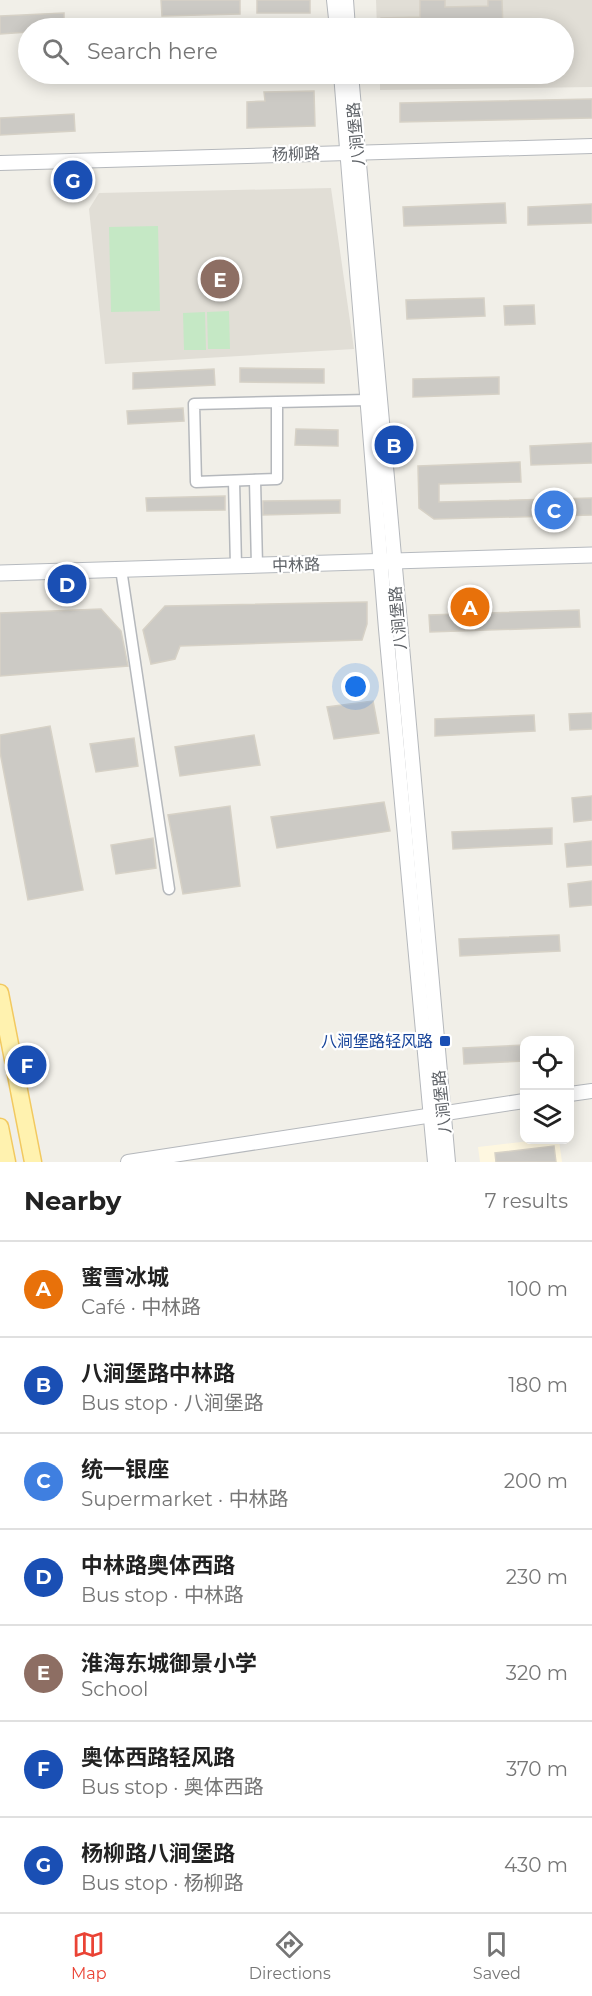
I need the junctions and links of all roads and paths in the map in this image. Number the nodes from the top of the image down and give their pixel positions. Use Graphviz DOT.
graph roads {
  1 [pos="334,0"];
  2 [pos="346,0"];
  3 [pos="336,18"];
  4 [pos="347,18"];
  5 [pos="343,84"];
  6 [pos="351,84"];
  7 [pos="592,146"];
  8 [pos="353,152"];
  9 [pos="0,163"];
  10 [pos="368,400"];
  11 [pos="277,403"];
  12 [pos="255,480"];
  13 [pos="234,481"];
  14 [pos="592,555"];
  15 [pos="387,562"];
  16 [pos="236,566"];
  17 [pos="257,566"];
  18 [pos="121,569"];
  19 [pos="0,573"];
  20 [pos="169,889"];
  21 [pos="0,993"];
  22 [pos="592,1091"];
  23 [pos="574,1093"];
  24 [pos="520,1102"];
  25 [pos="436,1114"];
  26 [pos="0,1127"];
  27 [pos="7,1162"];
  28 [pos="33,1162"];
  29 [pos="128,1162"];
  30 [pos="435,1162"];
  31 [pos="448,1162"];
  1 -- 3 [label="street"];
  2 -- 4 [label="street"];
  5 -- 8 [label="street, 八涧堡路"];
  6 -- 8 [label="street, 八涧堡路"];
  7 -- 8 [label="street, 杨柳路"];
  8 -- 9 [label="street, 杨柳路"];
  8 -- 10 [label="street, 八涧堡路"];
  8 -- 15 [label="street, 八涧堡路"];
  10 -- 11 [label="street"];
  10 -- 15 [label="street, 八涧堡路"];
  11 -- 12 [label="street"];
  11 -- 13 [label="street"];
  12 -- 13 [label="street"];
  12 -- 17 [label="street"];
  13 -- 16 [label="street"];
  14 -- 15 [label="main road, 中林路"];
  15 -- 17 [label="main road, 中林路"];
  15 -- 25 [label="street, 八涧堡路"];
  16 -- 17 [label="main road, 中林路"];
  16 -- 18 [label="main road, 中林路"];
  18 -- 19 [label="main road, 中林路"];
  18 -- 20 [label="street"];
  21 -- 28 [label="main road"];
  22 -- 23 [label="street"];
  24 -- 25 [label="street"];
  25 -- 29 [label="street"];
  25 -- 30 [label="street, 八涧堡路"];
  25 -- 31 [label="street, 八涧堡路"];
  26 -- 27 [label="main road"];
}
